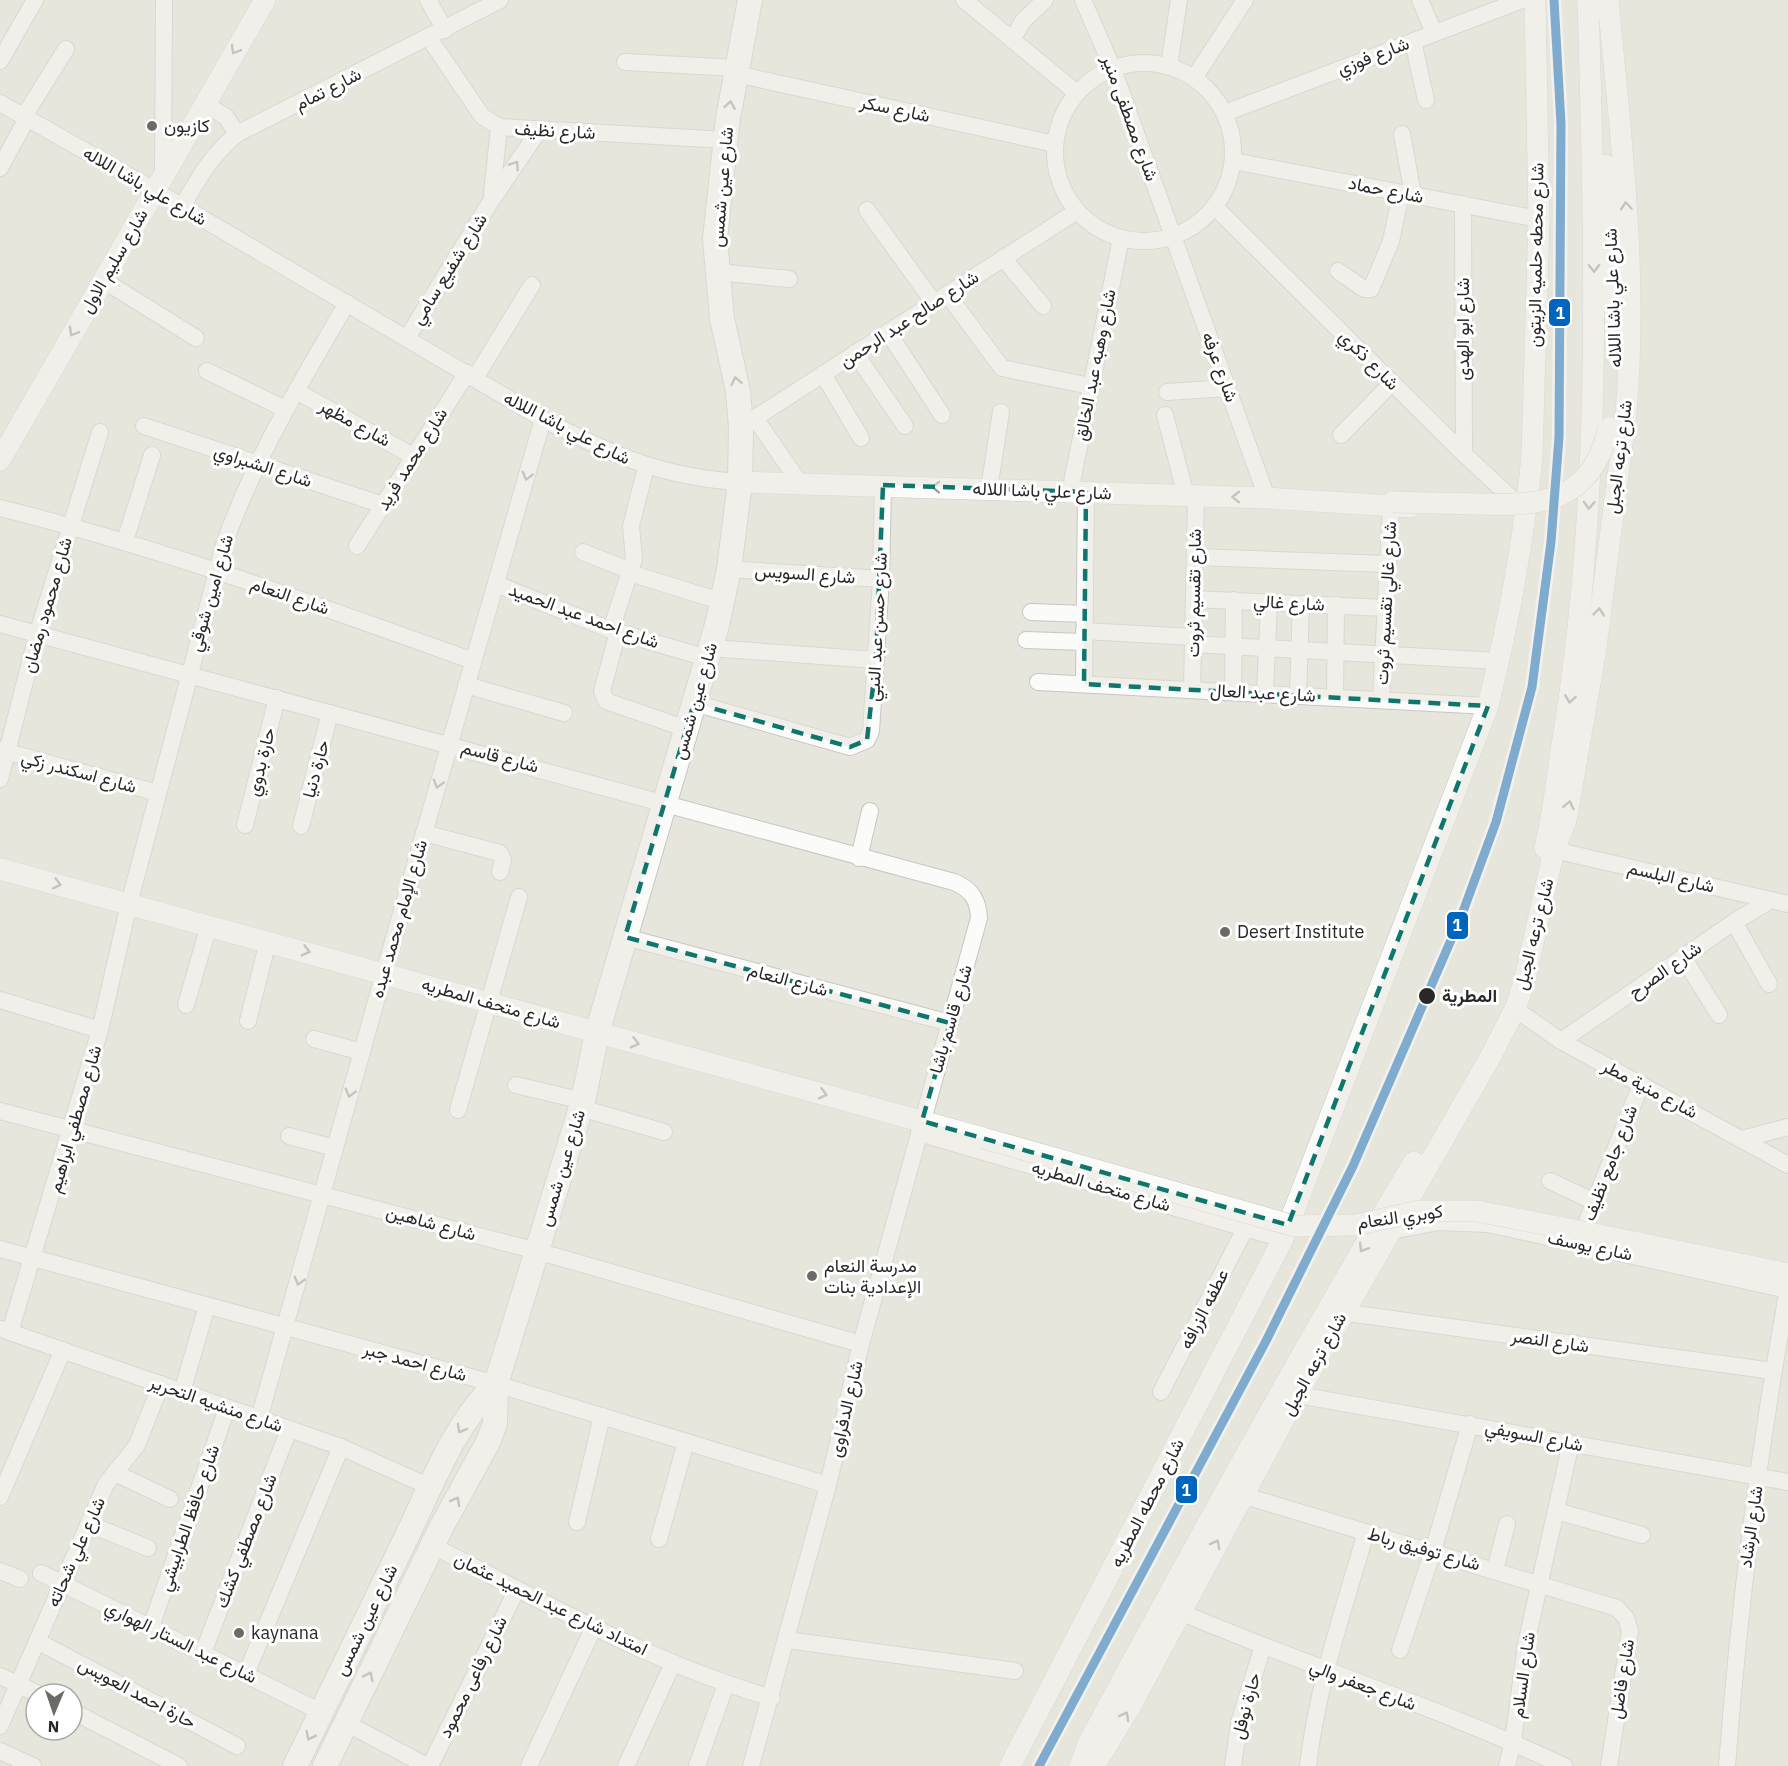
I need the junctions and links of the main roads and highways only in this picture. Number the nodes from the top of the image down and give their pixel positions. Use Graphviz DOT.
graph roads {
  1 [pos="750,0"];
  2 [pos="496,1384"];
  3 [pos="295,1766"];
  4 [pos="325,1766"];
  2 -- 1 [label="main road, شارع عين شمس, one-way"];
  2 -- 3 [label="main road, شارع عين شمس, one-way"];
  4 -- 2 [label="main road, شارع عين شمس, one-way"];
}
